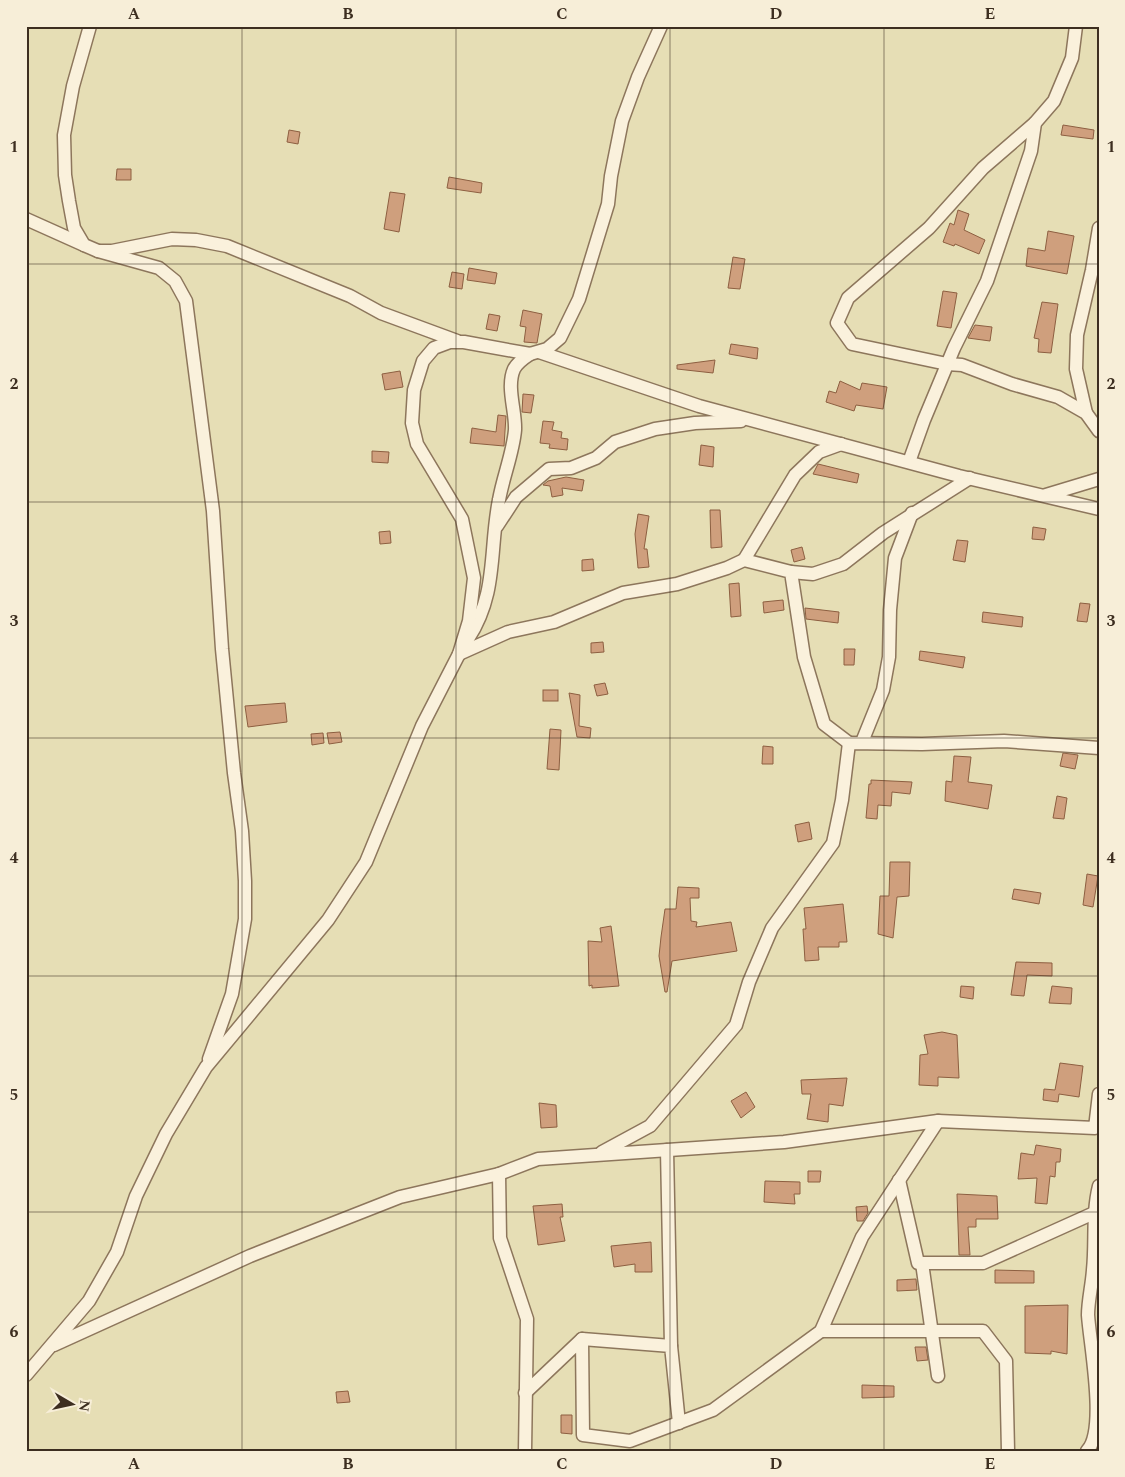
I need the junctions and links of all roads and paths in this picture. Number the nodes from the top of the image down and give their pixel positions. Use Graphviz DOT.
graph roads {
  1 [pos="90,26"];
  2 [pos="662,26"];
  3 [pos="1076,26"];
  4 [pos="1034,123"];
  5 [pos="26,219"];
  6 [pos="1099,228"];
  7 [pos="84,245"];
  8 [pos="98,251"];
  9 [pos="456,341"];
  10 [pos="535,353"];
  11 [pos="947,364"];
  12 [pos="1086,413"];
  13 [pos="754,420"];
  14 [pos="1099,431"];
  15 [pos="841,444"];
  16 [pos="909,462"];
  17 [pos="970,478"];
  18 [pos="1099,479"];
  19 [pos="1044,496"];
  20 [pos="1099,509"];
  21 [pos="912,513"];
  22 [pos="496,528"];
  23 [pos="744,560"];
  24 [pos="791,572"];
  25 [pos="459,654"];
  26 [pos="856,742"];
  27 [pos="1099,748"];
  28 [pos="206,1067"];
  29 [pos="1099,1094"];
  30 [pos="938,1122"];
  31 [pos="1097,1128"];
  32 [pos="667,1150"];
  33 [pos="597,1155"];
  34 [pos="499,1174"];
  35 [pos="899,1180"];
  36 [pos="1099,1186"];
  37 [pos="1094,1213"];
  38 [pos="922,1263"];
  39 [pos="821,1331"];
  40 [pos="930,1331"];
  41 [pos="582,1339"];
  42 [pos="51,1346"];
  43 [pos="672,1346"];
  44 [pos="26,1374"];
  45 [pos="938,1376"];
  46 [pos="525,1392"];
  47 [pos="679,1423"];
  48 [pos="525,1451"];
  49 [pos="1008,1451"];
  50 [pos="1087,1451"];
  1 -- 7 [label="street"];
  2 -- 10 [label="street"];
  3 -- 4 [label="street"];
  4 -- 11 [label="street"];
  4 -- 11 [label="street"];
  5 -- 7 [label="street"];
  6 -- 12 [label="street"];
  7 -- 8 [label="street"];
  8 -- 9 [label="street"];
  8 -- 28 [label="street"];
  9 -- 10 [label="street"];
  9 -- 25 [label="street"];
  10 -- 13 [label="street"];
  10 -- 22 [label="street"];
  11 -- 12 [label="street"];
  11 -- 16 [label="street"];
  12 -- 14 [label="street"];
  13 -- 15 [label="street"];
  13 -- 22 [label="street"];
  15 -- 16 [label="street"];
  15 -- 23 [label="street"];
  16 -- 17 [label="street"];
  17 -- 19 [label="street"];
  17 -- 21 [label="street"];
  18 -- 19 [label="street"];
  19 -- 20 [label="street"];
  21 -- 24 [label="street"];
  21 -- 26 [label="street"];
  22 -- 25 [label="street"];
  23 -- 24 [label="street"];
  23 -- 25 [label="street"];
  24 -- 26 [label="street"];
  25 -- 28 [label="street"];
  26 -- 27 [label="street"];
  26 -- 33 [label="street"];
  28 -- 42 [label="street"];
  29 -- 31 [label="street"];
  30 -- 31 [label="street"];
  30 -- 32 [label="street"];
  30 -- 35 [label="street"];
  32 -- 33 [label="street"];
  32 -- 43 [label="street"];
  33 -- 34 [label="street"];
  34 -- 42 [label="street"];
  34 -- 46 [label="street"];
  35 -- 38 [label="street"];
  35 -- 39 [label="street"];
  36 -- 37 [label="street"];
  37 -- 38 [label="street"];
  37 -- 50 [label="street"];
  38 -- 40 [label="street"];
  39 -- 40 [label="street"];
  39 -- 47 [label="street"];
  40 -- 45 [label="street"];
  40 -- 49 [label="street"];
  41 -- 43 [label="street"];
  41 -- 46 [label="street"];
  41 -- 47 [label="street"];
  42 -- 44 [label="street"];
  43 -- 47 [label="street"];
  46 -- 48 [label="street"];
}
